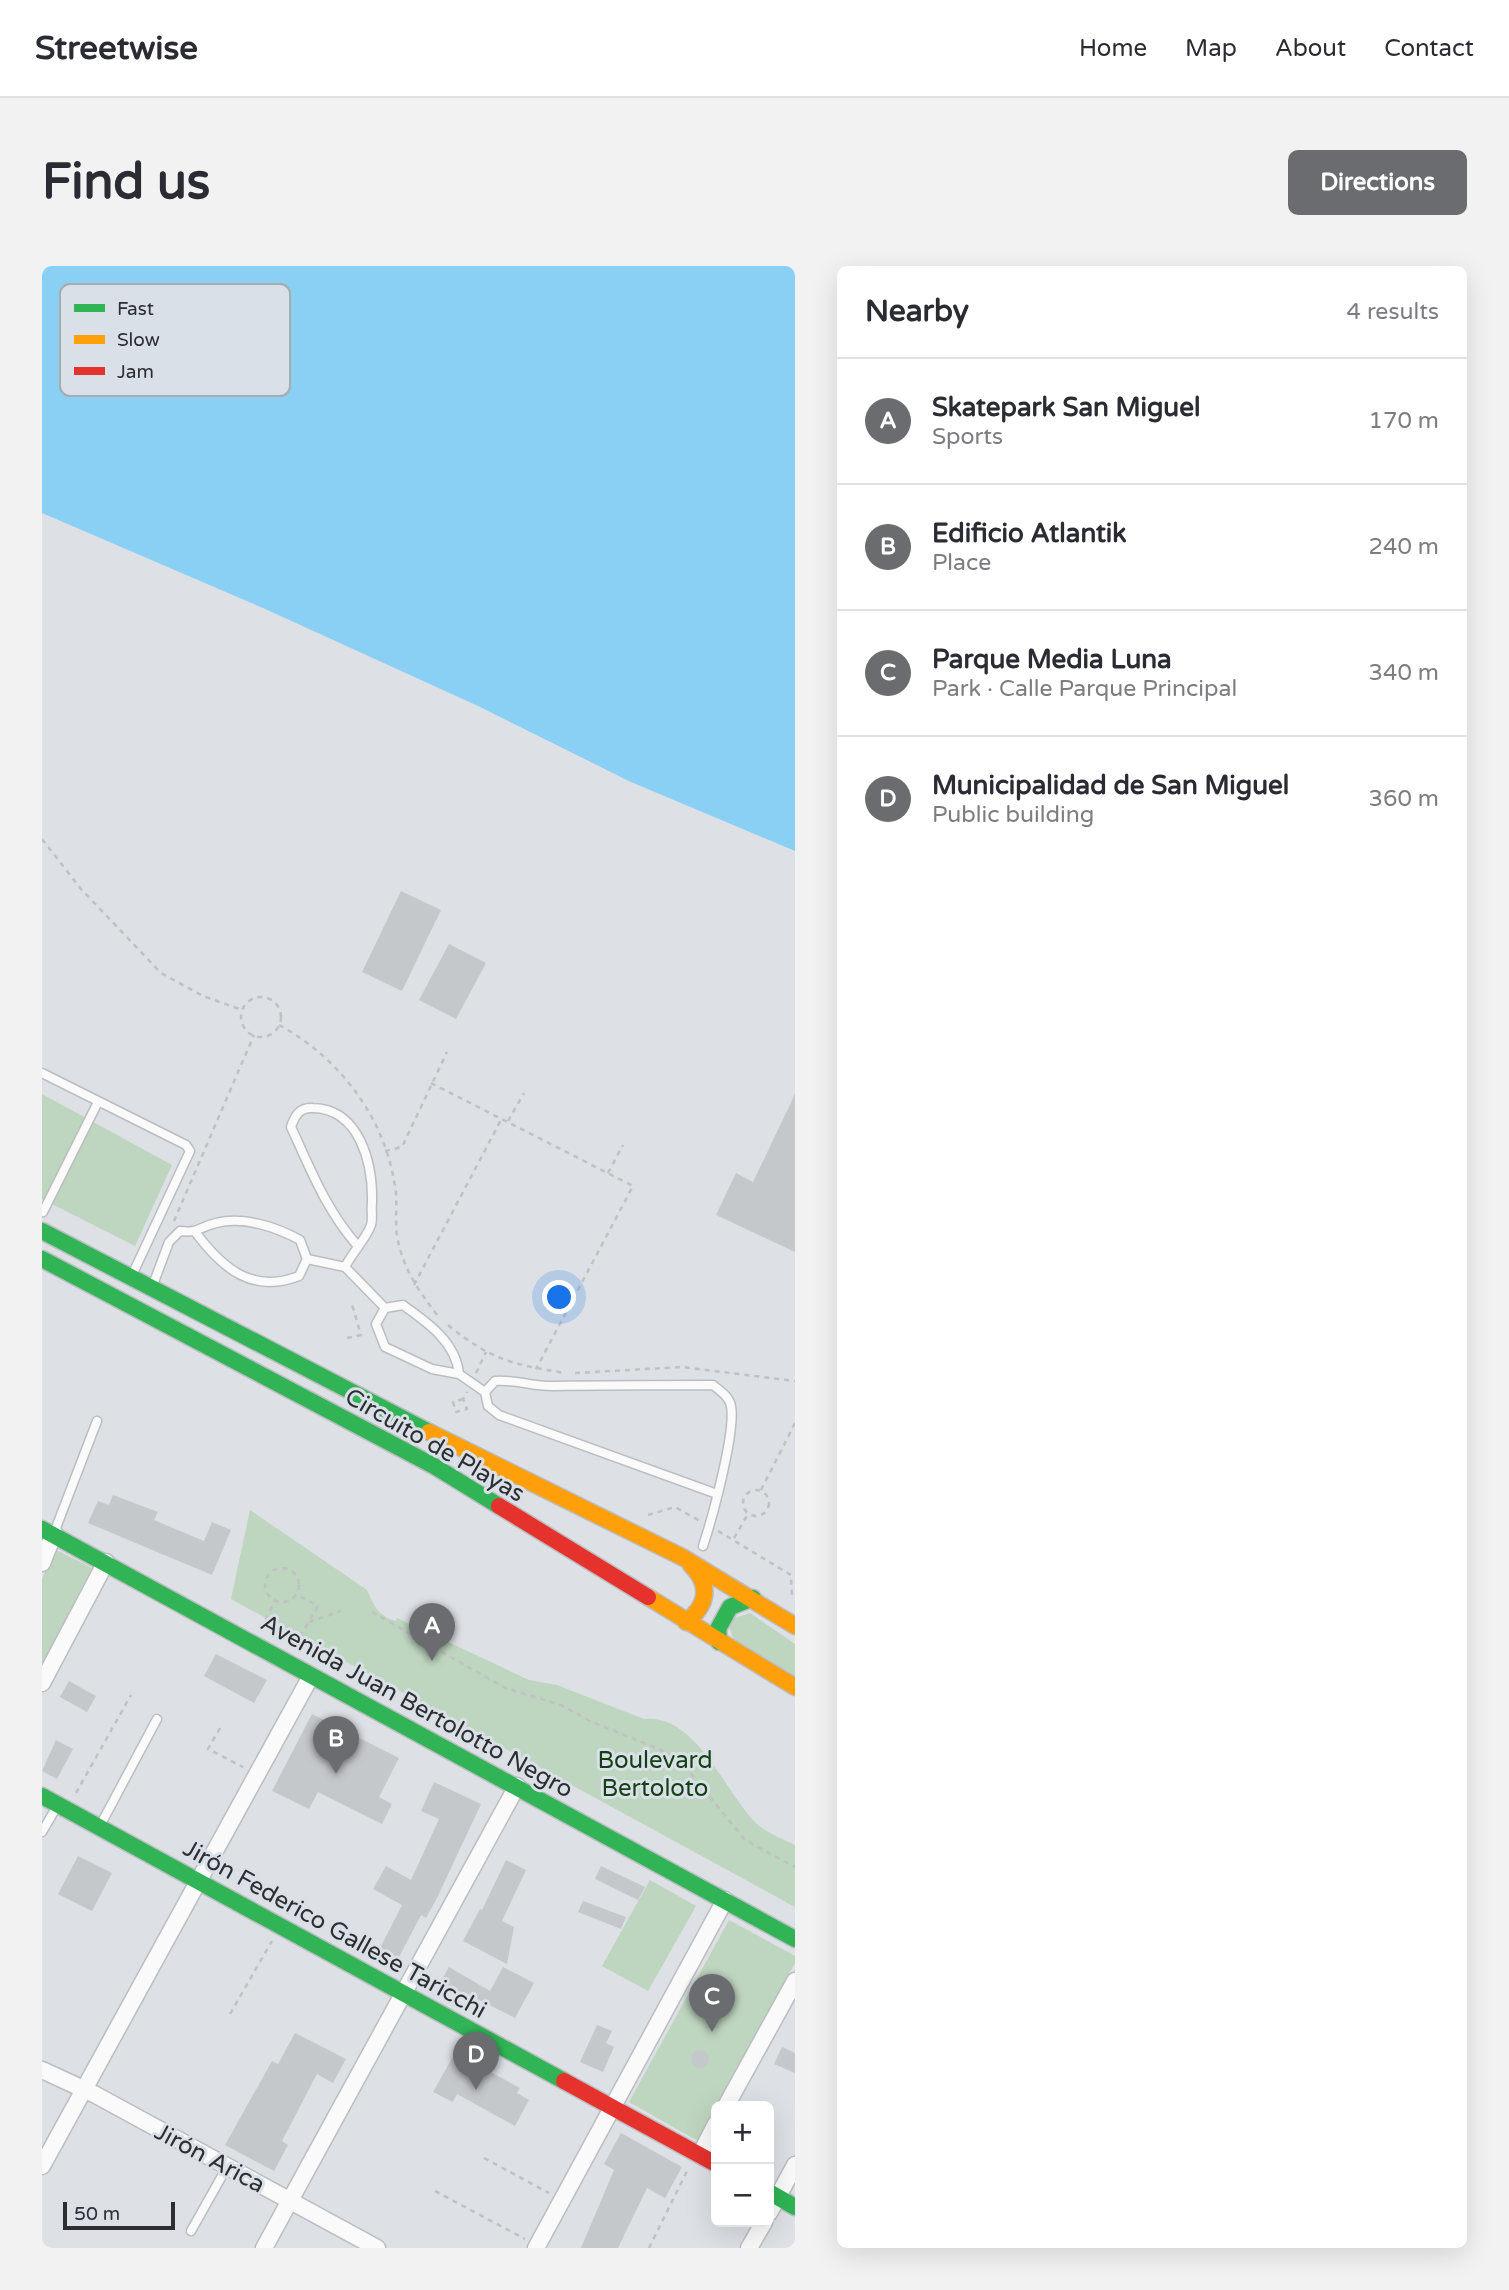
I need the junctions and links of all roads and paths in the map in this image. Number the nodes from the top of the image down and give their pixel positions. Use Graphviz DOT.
graph roads {
  1 [pos="42,839"];
  2 [pos="242,1010"];
  3 [pos="279,1025"];
  4 [pos="254,1035"];
  5 [pos="447,1052"];
  6 [pos="42,1073"];
  7 [pos="431,1083"];
  8 [pos="524,1093"];
  9 [pos="98,1102"];
  10 [pos="502,1118"];
  11 [pos="509,1121"];
  12 [pos="623,1145"];
  13 [pos="385,1151"];
  14 [pos="608,1173"];
  15 [pos="43,1212"];
  16 [pos="42,1231"];
  17 [pos="169,1232"];
  18 [pos="196,1233"];
  19 [pos="357,1245"];
  20 [pos="42,1259"];
  21 [pos="307,1259"];
  22 [pos="345,1267"];
  23 [pos="131,1277"];
  24 [pos="414,1285"];
  25 [pos="151,1288"];
  26 [pos="351,1301"];
  27 [pos="385,1308"];
  28 [pos="346,1338"];
  29 [pos="536,1368"];
  30 [pos="459,1374"];
  31 [pos="795,1381"];
  32 [pos="485,1392"];
  33 [pos="456,1412"];
  34 [pos="97,1421"];
  35 [pos="452,1421"];
  36 [pos="795,1423"];
  37 [pos="761,1490"];
  38 [pos="717,1494"];
  39 [pos="748,1514"];
  40 [pos="644,1516"];
  41 [pos="710,1526"];
  42 [pos="48,1531"];
  43 [pos="734,1539"];
  44 [pos="703,1546"];
  45 [pos="106,1562"];
  46 [pos="42,1563"];
  47 [pos="691,1564"];
  48 [pos="296,1594"];
  49 [pos="754,1598"];
  50 [pos="275,1601"];
  51 [pos="795,1605"];
  52 [pos="341,1611"];
  53 [pos="372,1612"];
  54 [pos="309,1622"];
  55 [pos="685,1622"];
  56 [pos="795,1626"];
  57 [pos="719,1642"];
  58 [pos="254,1644"];
  59 [pos="286,1661"];
  60 [pos="311,1676"];
  61 [pos="42,1683"];
  62 [pos="795,1687"];
  63 [pos="131,1695"];
  64 [pos="157,1719"];
  65 [pos="220,1728"];
  66 [pos="256,1775"];
  67 [pos="517,1786"];
  68 [pos="42,1796"];
  69 [pos="62,1808"];
  70 [pos="99,1827"];
  71 [pos="42,1832"];
  72 [pos="795,1867"];
  73 [pos="199,1881"];
  74 [pos="725,1900"];
  75 [pos="281,1925"];
  76 [pos="795,1939"];
  77 [pos="795,1981"];
  78 [pos="405,1994"];
  79 [pos="230,2014"];
  80 [pos="42,2070"];
  81 [pos="85,2090"];
  82 [pos="729,2101"];
  83 [pos="612,2107"];
  84 [pos="711,2132"];
  85 [pos="698,2153"];
  86 [pos="484,2158"];
  87 [pos="711,2161"];
  88 [pos="795,2165"];
  89 [pos="42,2166"];
  90 [pos="227,2166"];
  91 [pos="435,2191"];
  92 [pos="774,2194"];
  93 [pos="774,2196"];
  94 [pos="562,2200"];
  95 [pos="290,2201"];
  96 [pos="795,2207"];
  97 [pos="761,2227"];
  98 [pos="191,2231"];
  99 [pos="536,2247"];
  100 [pos="264,2248"];
  101 [pos="377,2248"];
  102 [pos="649,2248"];
  103 [pos="749,2248"];
  1 -- 2 [label="path"];
  2 -- 3 [label="path"];
  2 -- 4 [label="path"];
  3 -- 4 [label="path"];
  3 -- 13 [label="path"];
  4 -- 17 [label="path"];
  5 -- 7 [label="path"];
  6 -- 9 [label="lane"];
  7 -- 10 [label="path"];
  7 -- 13 [label="path"];
  8 -- 11 [label="path"];
  9 -- 15 [label="lane"];
  9 -- 23 [label="lane"];
  10 -- 11 [label="path"];
  10 -- 24 [label="path"];
  11 -- 14 [label="path"];
  12 -- 14 [label="path"];
  13 -- 24 [label="path"];
  14 -- 29 [label="path"];
  16 -- 23 [label="main road, Circuito de Playas"];
  18 -- 21 [label="lane"];
  18 -- 21 [label="lane"];
  18 -- 25 [label="lane"];
  19 -- 19 [label="lane"];
  19 -- 22 [label="lane"];
  20 -- 55 [label="main road, Circuito de Playas"];
  21 -- 22 [label="lane"];
  22 -- 27 [label="lane"];
  23 -- 25 [label="main road, Circuito de Playas"];
  24 -- 29 [label="path"];
  25 -- 47 [label="main road, Circuito de Playas"];
  26 -- 28 [label="path"];
  27 -- 30 [label="lane"];
  27 -- 30 [label="lane"];
  29 -- 31 [label="path"];
  30 -- 32 [label="lane"];
  32 -- 38 [label="lane"];
  32 -- 38 [label="lane"];
  33 -- 33 [label="path"];
  33 -- 35 [label="path"];
  34 -- 42 [label="lane"];
  36 -- 37 [label="path"];
  37 -- 39 [label="path"];
  37 -- 39 [label="path"];
  38 -- 41 [label="lane"];
  39 -- 43 [label="path"];
  40 -- 41 [label="path"];
  41 -- 43 [label="path"];
  41 -- 44 [label="lane"];
  42 -- 45 [label="main road, Avenida Juan Bertolotto Negro"];
  42 -- 46 [label="street"];
  43 -- 51 [label="path"];
  45 -- 58 [label="main road, Avenida Juan Bertolotto Negro"];
  45 -- 61 [label="street"];
  47 -- 49 [label="main road, Circuito de Playas"];
  47 -- 55 [label="main road"];
  48 -- 50 [label="path"];
  48 -- 50 [label="path"];
  48 -- 54 [label="path"];
  49 -- 56 [label="main road, Circuito de Playas"];
  49 -- 57 [label="main road"];
  50 -- 58 [label="path"];
  52 -- 54 [label="path"];
  53 -- 72 [label="path"];
  54 -- 59 [label="path"];
  55 -- 57 [label="main road, Circuito de Playas"];
  57 -- 62 [label="main road, Circuito de Playas"];
  58 -- 59 [label="main road, Avenida Juan Bertolotto Negro"];
  59 -- 60 [label="main road, Avenida Juan Bertolotto Negro"];
  60 -- 66 [label="street"];
  60 -- 67 [label="main road, Avenida Juan Bertolotto Negro"];
  63 -- 69 [label="path"];
  64 -- 70 [label="lane"];
  65 -- 66 [label="path"];
  66 -- 73 [label="street"];
  67 -- 74 [label="main road, Avenida Juan Bertolotto Negro"];
  67 -- 78 [label="street"];
  68 -- 69 [label="main road, Jirón Federico Gallese Taricchi"];
  69 -- 70 [label="main road, Jirón Federico Gallese Taricchi"];
  69 -- 71 [label="lane"];
  70 -- 73 [label="main road, Jirón Federico Gallese Taricchi"];
  73 -- 75 [label="main road, Jirón Federico Gallese Taricchi"];
  73 -- 81 [label="street"];
  74 -- 76 [label="main road, Avenida Juan Bertolotto Negro"];
  74 -- 83 [label="street"];
  75 -- 78 [label="main road, Jirón Federico Gallese Taricchi"];
  75 -- 79 [label="path"];
  77 -- 82 [label="street"];
  78 -- 83 [label="main road, Jirón Federico Gallese Taricchi"];
  78 -- 95 [label="street"];
  80 -- 81 [label="street, Jirón Arica"];
  81 -- 89 [label="street"];
  81 -- 90 [label="street, Jirón Arica"];
  83 -- 85 [label="main road, Jirón Federico Gallese Taricchi"];
  83 -- 94 [label="street"];
  84 -- 85 [label="street"];
  85 -- 87 [label="main road, Jirón Federico Gallese Taricchi"];
  85 -- 102 [label="path"];
  86 -- 94 [label="path"];
  88 -- 92 [label="street"];
  90 -- 95 [label="street, Jirón Arica"];
  90 -- 98 [label="lane"];
  91 -- 99 [label="path"];
  93 -- 96 [label="main road"];
  94 -- 99 [label="street"];
  95 -- 100 [label="street"];
  95 -- 101 [label="street, Jirón Arica"];
  97 -- 103 [label="street"];
}
